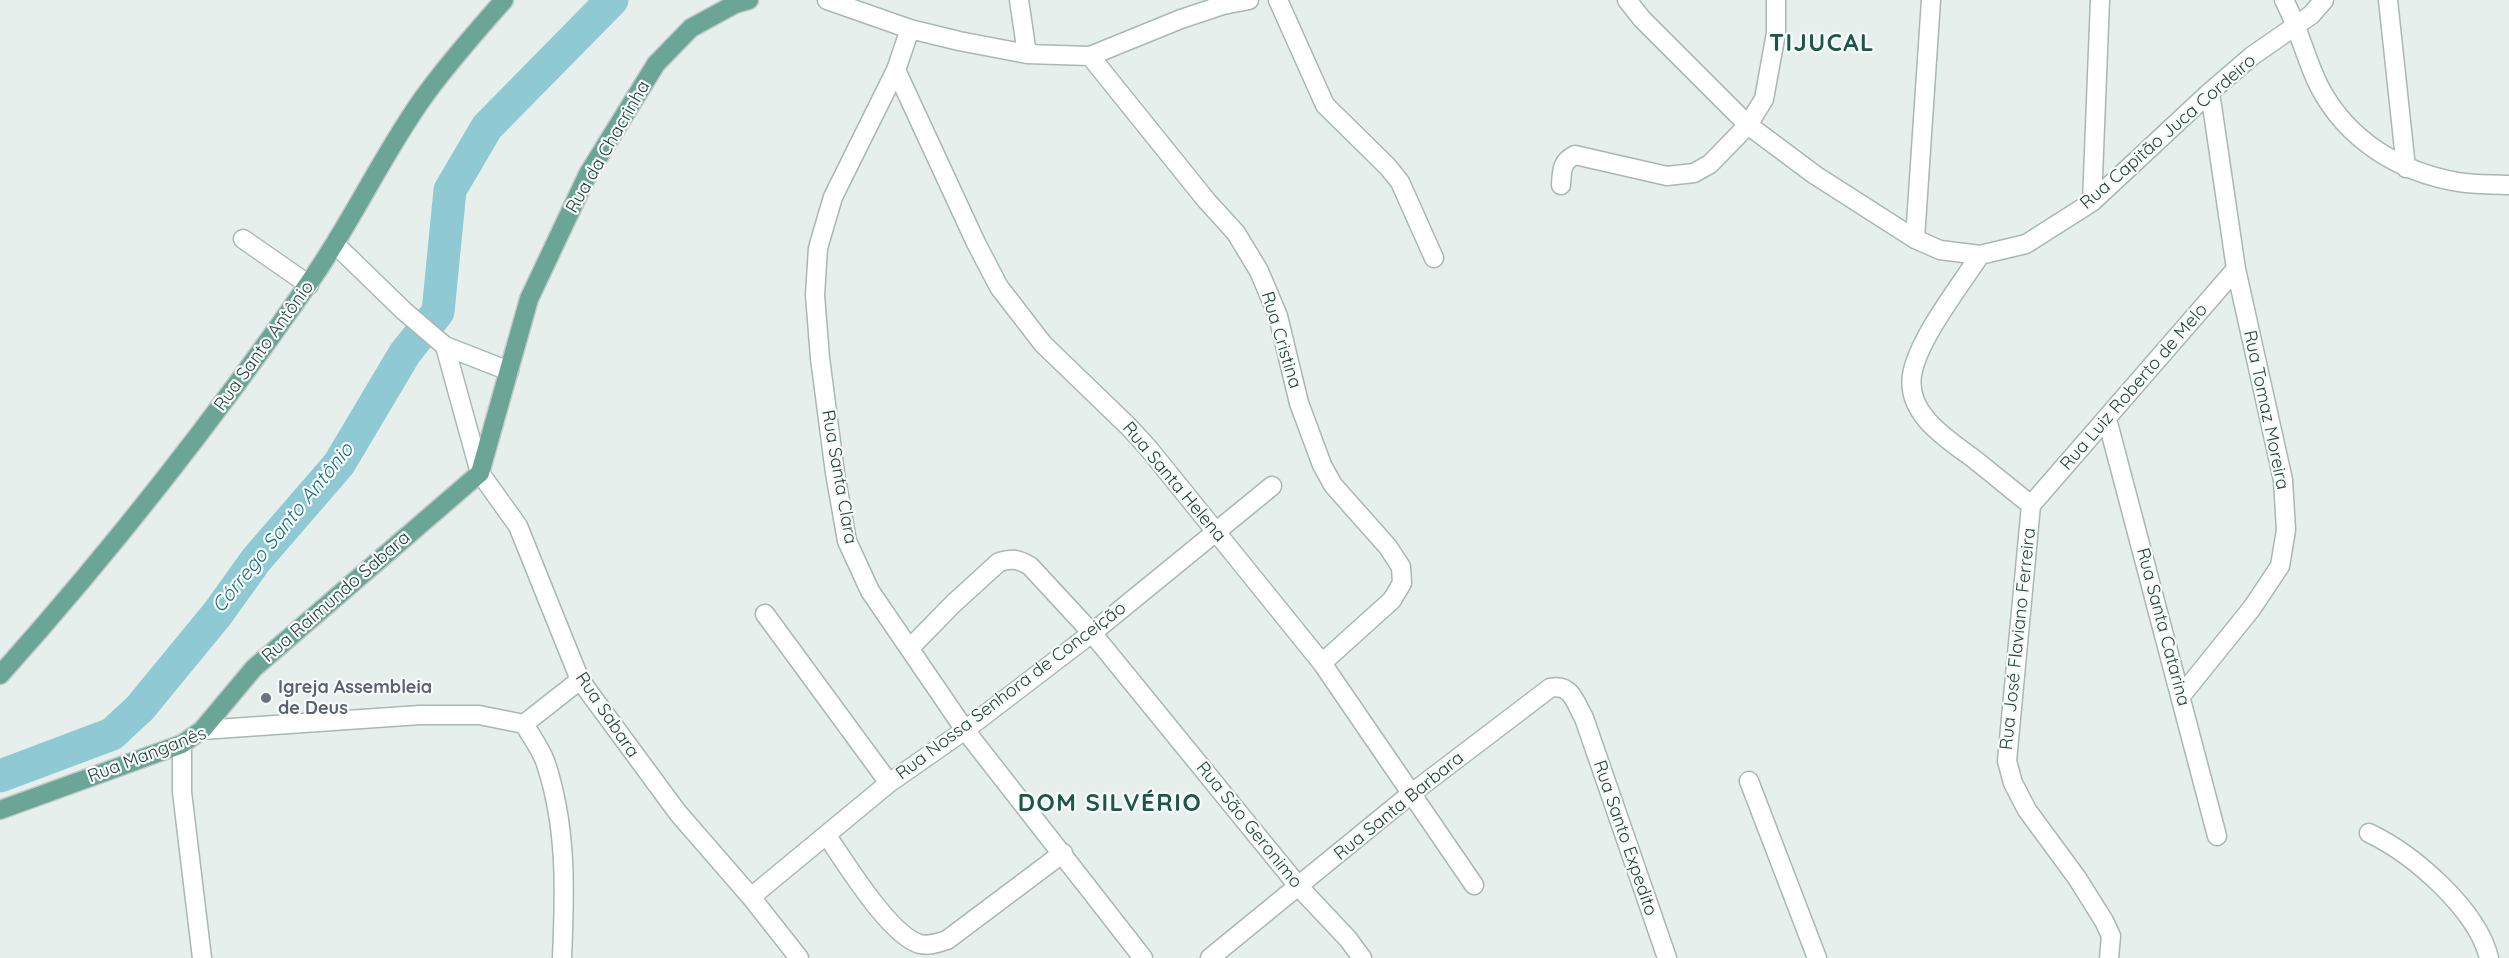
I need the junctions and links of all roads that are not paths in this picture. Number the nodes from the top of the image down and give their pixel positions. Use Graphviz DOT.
graph roads {
  1 [pos="504,0"];
  2 [pos="749,0"];
  3 [pos="827,0"];
  4 [pos="1018,0"];
  5 [pos="1249,0"];
  6 [pos="1278,0"];
  7 [pos="1627,0"];
  8 [pos="1776,0"];
  9 [pos="1931,0"];
  10 [pos="2100,0"];
  11 [pos="2284,0"];
  12 [pos="2324,0"];
  13 [pos="2388,0"];
  14 [pos="2297,24"];
  15 [pos="910,29"];
  16 [pos="1027,54"];
  17 [pos="1090,56"];
  18 [pos="896,70"];
  19 [pos="2210,92"];
  20 [pos="1748,125"];
  21 [pos="2406,168"];
  22 [pos="2509,185"];
  23 [pos="1561,186"];
  24 [pos="2092,202"];
  25 [pos="243,239"];
  26 [pos="1914,239"];
  27 [pos="336,245"];
  28 [pos="1980,255"];
  29 [pos="1434,258"];
  30 [pos="2236,269"];
  31 [pos="309,285"];
  32 [pos="442,343"];
  33 [pos="509,371"];
  34 [pos="2107,419"];
  35 [pos="480,473"];
  36 [pos="1272,486"];
  37 [pos="2031,505"];
  38 [pos="1215,532"];
  39 [pos="765,614"];
  40 [pos="1092,633"];
  41 [pos="910,648"];
  42 [pos="1322,663"];
  43 [pos="0,675"];
  44 [pos="580,680"];
  45 [pos="2181,696"];
  46 [pos="1584,718"];
  47 [pos="524,724"];
  48 [pos="202,730"];
  49 [pos="965,730"];
  50 [pos="182,744"];
  51 [pos="1749,781"];
  52 [pos="889,783"];
  53 [pos="1412,793"];
  54 [pos="0,810"];
  55 [pos="2369,833"];
  56 [pos="827,836"];
  57 [pos="2217,836"];
  58 [pos="1063,853"];
  59 [pos="1474,885"];
  60 [pos="1299,887"];
  61 [pos="751,897"];
  62 [pos="202,958"];
  63 [pos="562,958"];
  64 [pos="799,958"];
  65 [pos="1143,958"];
  66 [pos="1210,958"];
  67 [pos="1362,958"];
  68 [pos="1667,958"];
  69 [pos="1817,958"];
  70 [pos="2109,958"];
  71 [pos="2489,958"];
  1 -- 27 [label="main road, Rua Santo Antônio"];
  2 -- 33 [label="main road, Rua da Chacrinha"];
  3 -- 15 [label="street"];
  4 -- 16 [label="street"];
  5 -- 17 [label="street"];
  6 -- 29 [label="street"];
  7 -- 20 [label="street, Rua Capitão Juca Cordeiro"];
  8 -- 20 [label="street"];
  9 -- 26 [label="street"];
  10 -- 24 [label="street"];
  11 -- 14 [label="street"];
  12 -- 14 [label="street, Rua Capitão Juca Cordeiro"];
  13 -- 21 [label="street"];
  14 -- 19 [label="street, Rua Capitão Juca Cordeiro"];
  14 -- 21 [label="street"];
  15 -- 16 [label="street"];
  15 -- 18 [label="street, Rua Santa Clara"];
  16 -- 17 [label="street"];
  17 -- 42 [label="street, Rua Cristina"];
  18 -- 38 [label="street, Rua Santa Helena"];
  18 -- 41 [label="street, Rua Santa Clara"];
  19 -- 24 [label="street, Rua Capitão Juca Cordeiro"];
  19 -- 30 [label="street, Rua Tomaz Moreira"];
  20 -- 23 [label="street"];
  20 -- 26 [label="street, Rua Capitão Juca Cordeiro"];
  21 -- 22 [label="street"];
  24 -- 28 [label="street, Rua Capitão Juca Cordeiro"];
  25 -- 31 [label="street"];
  26 -- 28 [label="street, Rua Capitão Juca Cordeiro"];
  27 -- 31 [label="main road, Rua Santo Antônio"];
  27 -- 32 [label="street"];
  28 -- 37 [label="street"];
  30 -- 34 [label="street, Rua Luiz Roberto de Melo"];
  30 -- 45 [label="street, Rua Tomaz Moreira"];
  31 -- 43 [label="main road, Rua Santo Antônio"];
  32 -- 33 [label="street"];
  32 -- 35 [label="street"];
  33 -- 35 [label="main road"];
  34 -- 37 [label="street, Rua Luiz Roberto de Melo"];
  34 -- 45 [label="street, Rua Santa Catarina"];
  35 -- 44 [label="street, Rua Sabara"];
  35 -- 48 [label="main road, Rua Raimundo Sabara"];
  36 -- 38 [label="street, Rua Nossa Senhora de Conceição"];
  37 -- 70 [label="street, Rua José Flaviano Ferreira"];
  38 -- 40 [label="street, Rua Nossa Senhora de Conceição"];
  38 -- 42 [label="street, Rua Santa Helena"];
  39 -- 52 [label="street"];
  40 -- 41 [label="street, Rua São Geronimo"];
  40 -- 49 [label="street, Rua Nossa Senhora de Conceição"];
  40 -- 60 [label="street, Rua São Geronimo"];
  41 -- 49 [label="street, Rua Santa Clara"];
  42 -- 53 [label="street, Rua Santa Helena"];
  44 -- 47 [label="street"];
  44 -- 61 [label="street, Rua Sabara"];
  45 -- 57 [label="street, Rua Santa Catarina"];
  46 -- 53 [label="street, Rua Santa Barbara"];
  46 -- 68 [label="street, Rua Santo Expedito"];
  47 -- 48 [label="street, Rua Manganês"];
  47 -- 63 [label="street"];
  48 -- 50 [label="main road, Rua Manganês"];
  49 -- 52 [label="street, Rua Nossa Senhora de Conceição"];
  49 -- 58 [label="street, Rua Santa Clara"];
  50 -- 54 [label="main road, Rua Manganês"];
  50 -- 62 [label="street"];
  51 -- 69 [label="street"];
  52 -- 56 [label="street, Rua Nossa Senhora de Conceição"];
  53 -- 59 [label="street, Rua Santa Helena"];
  53 -- 60 [label="street, Rua Santa Barbara"];
  55 -- 71 [label="street"];
  56 -- 58 [label="street"];
  56 -- 61 [label="street, Rua Nossa Senhora de Conceição"];
  58 -- 65 [label="street, Rua Santa Clara"];
  60 -- 66 [label="street, Rua Santa Barbara"];
  60 -- 67 [label="street, Rua São Geronimo"];
  61 -- 64 [label="street, Rua Sabara"];
}
